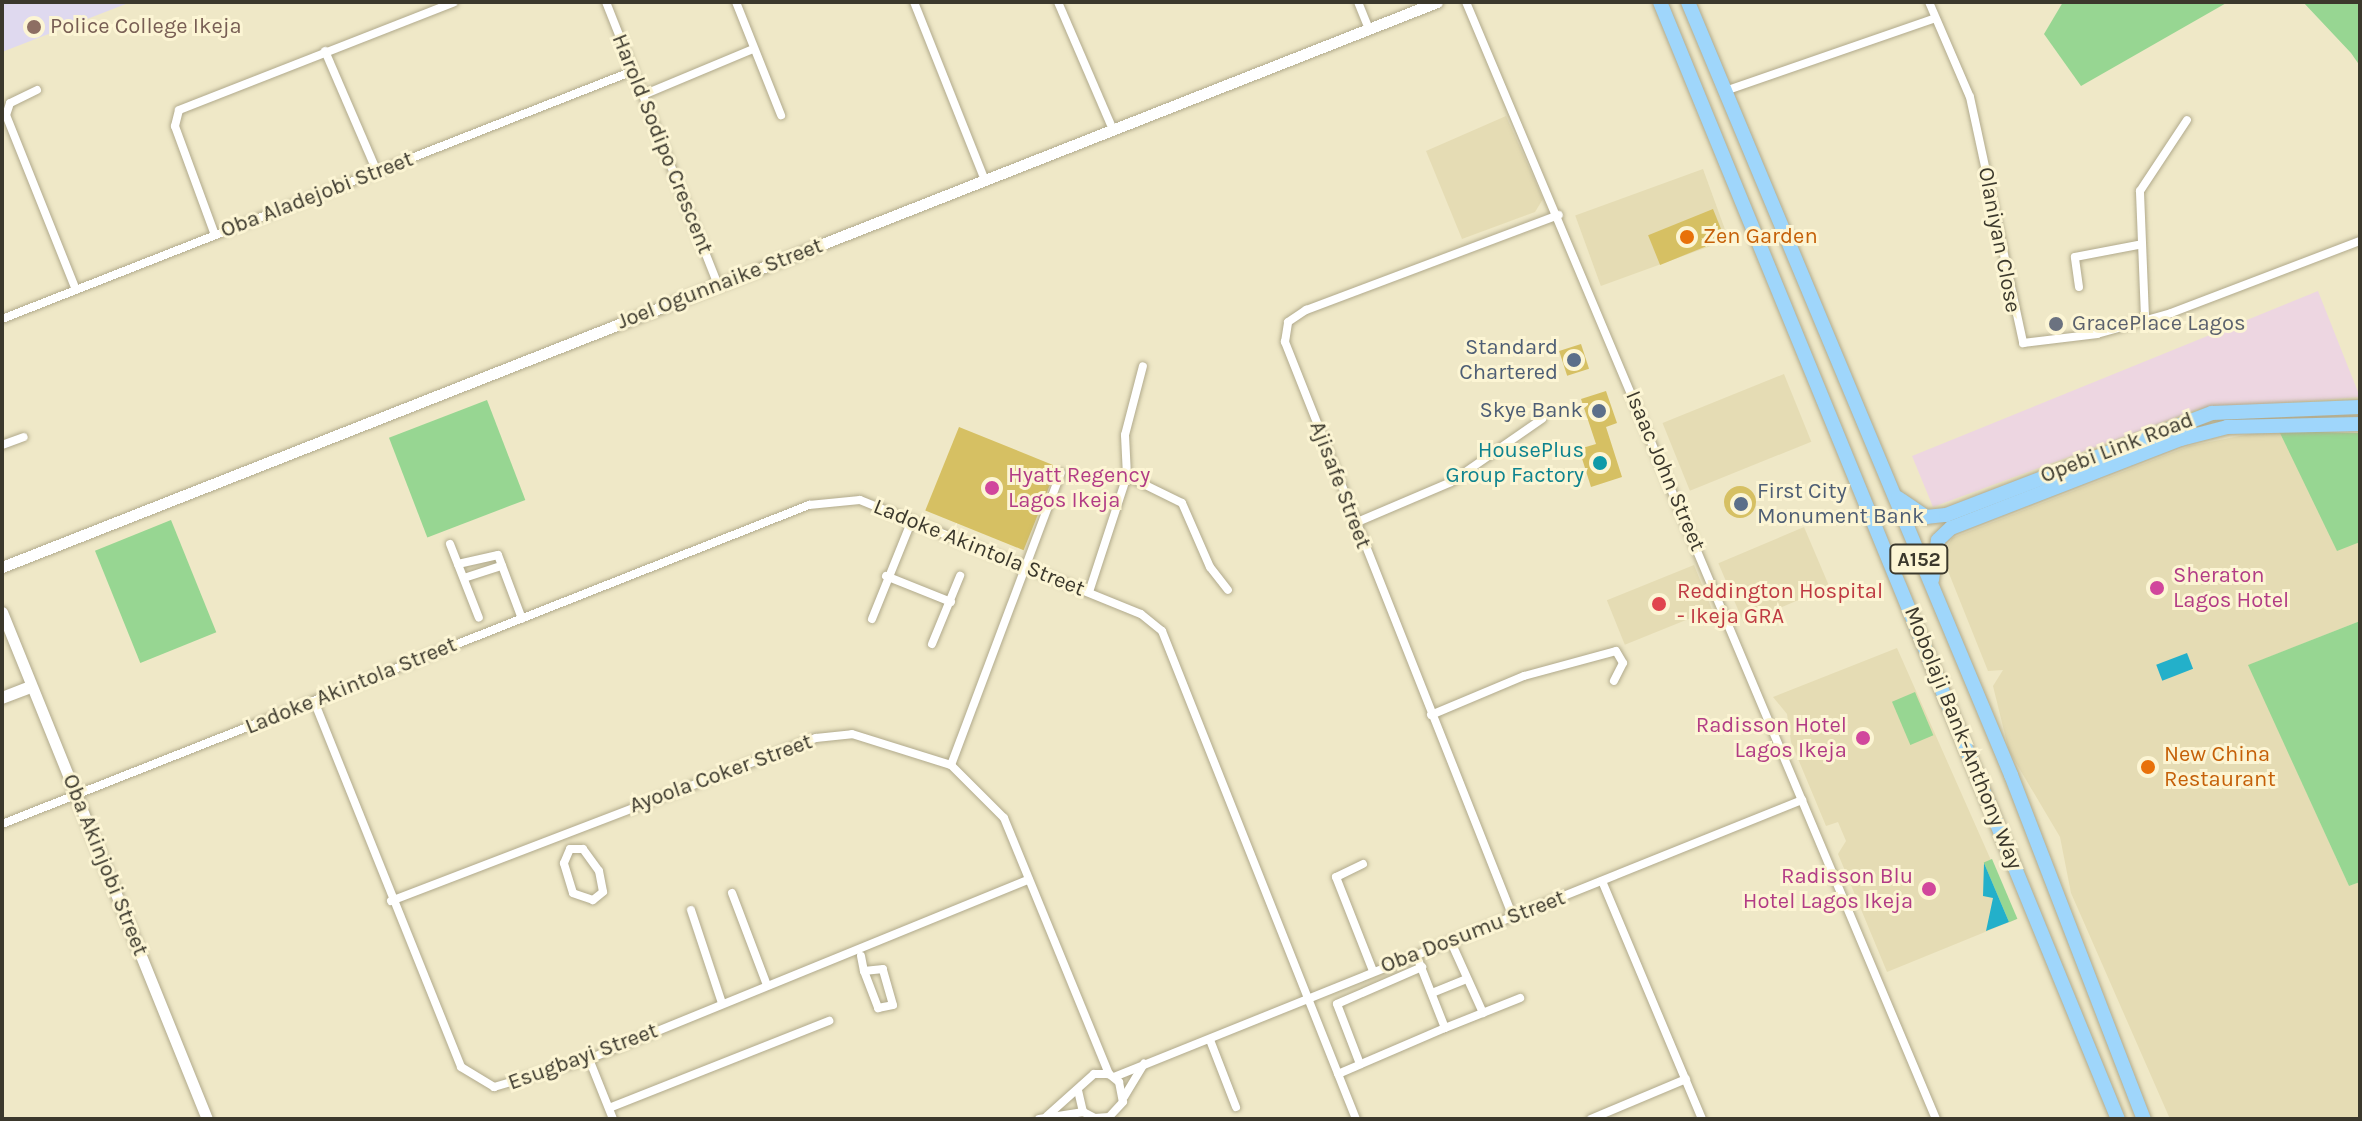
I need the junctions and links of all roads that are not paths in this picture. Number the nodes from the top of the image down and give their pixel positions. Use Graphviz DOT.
graph roads {
  1 [pos="454,2"];
  2 [pos="606,2"];
  3 [pos="736,2"];
  4 [pos="914,2"];
  5 [pos="1058,2"];
  6 [pos="1358,2"];
  7 [pos="1437,2"];
  8 [pos="1466,2"];
  9 [pos="1660,2"];
  10 [pos="1688,2"];
  11 [pos="1929,2"];
  12 [pos="1933,19"];
  13 [pos="1369,29"];
  14 [pos="753,49"];
  15 [pos="325,51"];
  16 [pos="633,71"];
  17 [pos="37,90"];
  18 [pos="1725,91"];
  19 [pos="643,95"];
  20 [pos="781,115"];
  21 [pos="2187,120"];
  22 [pos="1113,130"];
  23 [pos="377,172"];
  24 [pos="985,180"];
  25 [pos="1559,215"];
  26 [pos="215,235"];
  27 [pos="2360,241"];
  28 [pos="2138,245"];
  29 [pos="718,285"];
  30 [pos="2079,287"];
  31 [pos="76,290"];
  32 [pos="2145,317"];
  33 [pos="2,319"];
  34 [pos="1143,366"];
  35 [pos="2360,407"];
  36 [pos="1542,419"];
  37 [pos="2360,424"];
  38 [pos="24,437"];
  39 [pos="2,445"];
  40 [pos="1061,473"];
  41 [pos="1127,476"];
  42 [pos="1891,490"];
  43 [pos="912,520"];
  44 [pos="1355,523"];
  45 [pos="450,544"];
  46 [pos="458,564"];
  47 [pos="1025,564"];
  48 [pos="502,566"];
  49 [pos="2,567"];
  50 [pos="886,576"];
  51 [pos="960,576"];
  52 [pos="464,578"];
  53 [pos="1931,588"];
  54 [pos="1228,590"];
  55 [pos="1089,592"];
  56 [pos="951,602"];
  57 [pos="2,612"];
  58 [pos="479,618"];
  59 [pos="522,619"];
  60 [pos="872,619"];
  61 [pos="932,644"];
  62 [pos="1614,681"];
  63 [pos="31,687"];
  64 [pos="2,698"];
  65 [pos="314,701"];
  66 [pos="1431,715"];
  67 [pos="951,765"];
  68 [pos="2011,775"];
  69 [pos="1983,784"];
  70 [pos="77,796"];
  71 [pos="1802,800"];
  72 [pos="2028,821"];
  73 [pos="2,824"];
  74 [pos="2003,833"];
  75 [pos="564,835"];
  76 [pos="570,849"];
  77 [pos="1363,864"];
  78 [pos="1029,879"];
  79 [pos="1602,881"];
  80 [pos="732,893"];
  81 [pos="391,901"];
  82 [pos="691,910"];
  83 [pos="1513,917"];
  84 [pos="1451,942"];
  85 [pos="861,956"];
  86 [pos="864,971"];
  87 [pos="1373,971"];
  88 [pos="1467,979"];
  89 [pos="767,985"];
  90 [pos="1432,993"];
  91 [pos="1310,998"];
  92 [pos="1520,998"];
  93 [pos="722,1003"];
  94 [pos="1483,1013"];
  95 [pos="829,1021"];
  96 [pos="1445,1028"];
  97 [pos="1210,1040"];
  98 [pos="589,1059"];
  99 [pos="1145,1064"];
  100 [pos="1360,1064"];
  101 [pos="1338,1074"];
  102 [pos="1112,1076"];
  103 [pos="1686,1079"];
  104 [pos="1078,1090"];
  105 [pos="1124,1097"];
  106 [pos="1236,1107"];
  107 [pos="609,1108"];
  108 [pos="1120,1108"];
  109 [pos="1083,1112"];
  110 [pos="1043,1117"];
  111 [pos="1096,1118"];
  112 [pos="207,1119"];
  113 [pos="613,1119"];
  114 [pos="1123,1119"];
  115 [pos="1356,1119"];
  116 [pos="1591,1119"];
  117 [pos="1702,1119"];
  118 [pos="1936,1119"];
  119 [pos="2118,1119"];
  120 [pos="2144,1119"];
  1 -- 15 [label="street"];
  2 -- 16 [label="street, Harold Sodipo Crescent"];
  3 -- 14 [label="street"];
  4 -- 24 [label="street"];
  5 -- 22 [label="street"];
  6 -- 13 [label="street"];
  7 -- 13 [label="street, Joel Ogunnaike Street"];
  8 -- 25 [label="street, Isaac John Street"];
  9 -- 69 [label="main road, Mobolaji Bank-Anthony Way / A152"];
  10 -- 18 [label="main road, Mobolaji Bank-Anthony Way / A152"];
  11 -- 12 [label="street"];
  12 -- 18 [label="street"];
  12 -- 32 [label="street, Olaniyan Close"];
  13 -- 22 [label="street, Joel Ogunnaike Street"];
  14 -- 19 [label="street"];
  14 -- 20 [label="street"];
  15 -- 23 [label="street"];
  15 -- 26 [label="street"];
  16 -- 19 [label="street, Harold Sodipo Crescent"];
  16 -- 23 [label="street, Oba Aladejobi Street"];
  17 -- 31 [label="street"];
  18 -- 42 [label="main road, Mobolaji Bank-Anthony Way / A152"];
  19 -- 29 [label="street, Harold Sodipo Crescent"];
  21 -- 28 [label="street"];
  22 -- 24 [label="street, Joel Ogunnaike Street"];
  23 -- 26 [label="street, Oba Aladejobi Street"];
  24 -- 29 [label="street, Joel Ogunnaike Street"];
  25 -- 44 [label="street, Ajisafe Street"];
  25 -- 71 [label="street, Isaac John Street"];
  26 -- 31 [label="street, Oba Aladejobi Street"];
  27 -- 32 [label="street, Olaniyan Close"];
  28 -- 30 [label="street"];
  28 -- 32 [label="street"];
  29 -- 49 [label="street, Joel Ogunnaike Street"];
  31 -- 33 [label="street, Oba Aladejobi Street"];
  34 -- 41 [label="street"];
  35 -- 42 [label="main road, Opebi Link Road"];
  36 -- 44 [label="street"];
  37 -- 53 [label="main road, Opebi Link Road"];
  38 -- 39 [label="street"];
  40 -- 47 [label="street"];
  41 -- 54 [label="street"];
  41 -- 55 [label="street"];
  42 -- 53 [label="main road, Mobolaji Bank-Anthony Way / A152"];
  43 -- 47 [label="street, Ladoke Akintola Street"];
  43 -- 50 [label="street"];
  43 -- 59 [label="street, Ladoke Akintola Street"];
  44 -- 66 [label="street, Ajisafe Street"];
  45 -- 46 [label="street"];
  46 -- 48 [label="street"];
  46 -- 52 [label="street"];
  47 -- 55 [label="street, Ladoke Akintola Street"];
  47 -- 67 [label="street"];
  48 -- 52 [label="street"];
  48 -- 59 [label="street"];
  50 -- 56 [label="street"];
  50 -- 60 [label="street"];
  51 -- 56 [label="street"];
  52 -- 58 [label="street"];
  53 -- 68 [label="main road, Mobolaji Bank-Anthony Way / A152"];
  55 -- 91 [label="street, Ladoke Akintola Street"];
  56 -- 61 [label="street"];
  57 -- 63 [label="street, Oba Akinjobi Street"];
  59 -- 65 [label="street, Ladoke Akintola Street"];
  62 -- 66 [label="street"];
  63 -- 64 [label="main road"];
  63 -- 70 [label="street, Oba Akinjobi Street"];
  65 -- 70 [label="street, Ladoke Akintola Street"];
  65 -- 81 [label="street, Esugbayi Street"];
  66 -- 83 [label="street, Ajisafe Street"];
  67 -- 75 [label="street, Ayoola Coker Street"];
  67 -- 78 [label="street, Ayoola Coker Street"];
  68 -- 69 [label="main road"];
  68 -- 72 [label="main road, Mobolaji Bank-Anthony Way / A152"];
  69 -- 74 [label="main road, Mobolaji Bank-Anthony Way / A152"];
  70 -- 73 [label="street, Ladoke Akintola Street"];
  70 -- 112 [label="street, Oba Akinjobi Street"];
  71 -- 79 [label="street, Oba Dosumu Street"];
  71 -- 118 [label="street, Isaac John Street"];
  72 -- 74 [label="main road"];
  72 -- 120 [label="main road, Mobolaji Bank-Anthony Way / A152"];
  74 -- 119 [label="main road, Mobolaji Bank-Anthony Way / A152"];
  75 -- 76 [label="street"];
  75 -- 81 [label="street, Ayoola Coker Street"];
  76 -- 76 [label="street"];
  77 -- 87 [label="street"];
  78 -- 89 [label="street, Esugbayi Street"];
  78 -- 102 [label="street, Ayoola Coker Street"];
  79 -- 83 [label="street, Oba Dosumu Street"];
  79 -- 103 [label="street"];
  80 -- 89 [label="street"];
  81 -- 98 [label="street, Esugbayi Street"];
  82 -- 93 [label="street"];
  83 -- 84 [label="street, Oba Dosumu Street"];
  84 -- 87 [label="street, Oba Dosumu Street"];
  84 -- 88 [label="street"];
  85 -- 86 [label="street"];
  86 -- 86 [label="street"];
  87 -- 91 [label="street, Oba Dosumu Street"];
  88 -- 90 [label="street"];
  88 -- 94 [label="street"];
  89 -- 93 [label="street, Esugbayi Street"];
  90 -- 96 [label="street"];
  90 -- 100 [label="street"];
  91 -- 97 [label="street, Oba Dosumu Street"];
  91 -- 101 [label="street, Ladoke Akintola Street"];
  92 -- 94 [label="street"];
  93 -- 98 [label="street, Esugbayi Street"];
  94 -- 96 [label="street"];
  95 -- 107 [label="street"];
  96 -- 100 [label="street"];
  97 -- 99 [label="street, Oba Dosumu Street"];
  97 -- 106 [label="street"];
  98 -- 107 [label="street"];
  99 -- 102 [label="street, Oba Dosumu Street"];
  99 -- 105 [label="street"];
  100 -- 101 [label="street"];
  101 -- 115 [label="street, Ladoke Akintola Street"];
  102 -- 104 [label="street"];
  102 -- 105 [label="street"];
  103 -- 116 [label="street"];
  103 -- 117 [label="street"];
  104 -- 109 [label="street"];
  104 -- 110 [label="street"];
  105 -- 108 [label="street"];
  107 -- 113 [label="street"];
  108 -- 111 [label="street"];
  108 -- 114 [label="street"];
  109 -- 110 [label="street"];
  109 -- 111 [label="street"];
}
